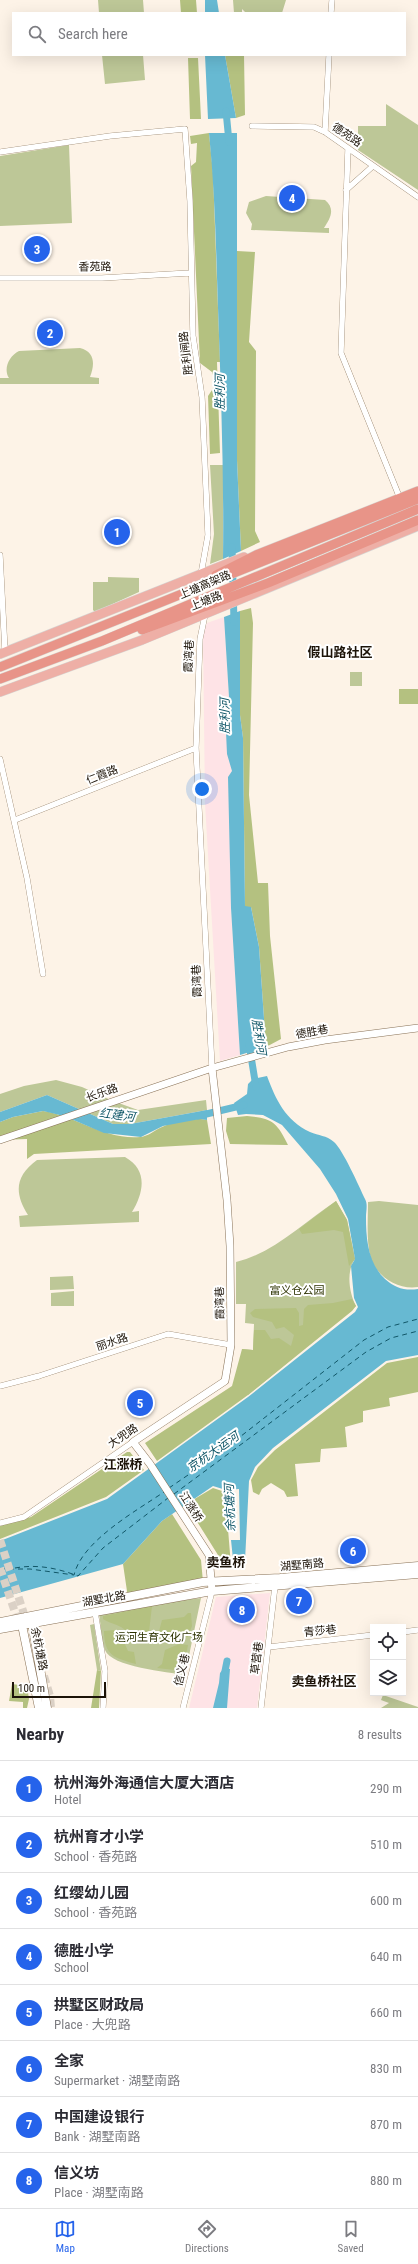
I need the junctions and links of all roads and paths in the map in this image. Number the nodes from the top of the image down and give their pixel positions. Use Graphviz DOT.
graph roads {
  1 [pos="332,0"];
  2 [pos="331,12"];
  3 [pos="329,56"];
  4 [pos="252,126"];
  5 [pos="325,132"];
  6 [pos="348,148"];
  7 [pos="0,152"];
  8 [pos="374,166"];
  9 [pos="346,190"];
  10 [pos="418,197"];
  11 [pos="190,274"];
  12 [pos="0,278"];
  13 [pos="418,490"];
  14 [pos="399,496"];
  15 [pos="418,499"];
  16 [pos="418,509"];
  17 [pos="418,520"];
  18 [pos="418,526"];
  19 [pos="0,555"];
  20 [pos="201,574"];
  21 [pos="205,615"];
  22 [pos="106,626"];
  23 [pos="102,641"];
  24 [pos="3,652"];
  25 [pos="0,667"];
  26 [pos="0,679"];
  27 [pos="0,692"];
  28 [pos="196,748"];
  29 [pos="0,759"];
  30 [pos="15,820"];
  31 [pos="43,974"];
  32 [pos="418,1028"];
  33 [pos="212,1068"];
  34 [pos="0,1140"];
  35 [pos="231,1345"];
  36 [pos="0,1386"];
  37 [pos="133,1442"];
  38 [pos="0,1523"];
  39 [pos="418,1566"];
  40 [pos="418,1574"];
  41 [pos="211,1582"];
  42 [pos="275,1586"];
  43 [pos="212,1591"];
  44 [pos="96,1612"];
  45 [pos="26,1616"];
  46 [pos="0,1622"];
  47 [pos="32,1623"];
  48 [pos="22,1625"];
  49 [pos="0,1629"];
  50 [pos="418,1630"];
  51 [pos="406,1632"];
  52 [pos="370,1635"];
  53 [pos="269,1647"];
  54 [pos="39,1708"];
  55 [pos="47,1708"];
  56 [pos="103,1708"];
  57 [pos="183,1708"];
  58 [pos="261,1708"];
  1 -- 2 [label="street"];
  3 -- 5 [label="street"];
  4 -- 5 [label="street, 德苑路"];
  5 -- 6 [label="street, 德苑路"];
  6 -- 8 [label="street, 德苑路"];
  6 -- 9 [label="street"];
  7 -- 11 [label="street, 胜利闸路"];
  8 -- 9 [label="street"];
  8 -- 10 [label="street, 德苑路"];
  9 -- 14 [label="street"];
  11 -- 12 [label="street, 香苑路"];
  11 -- 20 [label="street, 胜利闸路"];
  13 -- 14 [label="main road"];
  13 -- 22 [label="highway"];
  14 -- 20 [label="main road"];
  15 -- 22 [label="highway, 上塘高架路"];
  16 -- 23 [label="highway, 上塘高架路"];
  17 -- 23 [label="highway"];
  18 -- 21 [label="main road, 上塘路"];
  19 -- 24 [label="street"];
  20 -- 24 [label="main road"];
  21 -- 27 [label="main road, 上塘路"];
  21 -- 28 [label="street, 霞湾巷"];
  22 -- 25 [label="highway, 上塘高架路"];
  23 -- 26 [label="highway, 上塘高架路"];
  28 -- 30 [label="street, 仁霞路"];
  28 -- 33 [label="street, 霞湾巷"];
  29 -- 30 [label="street"];
  30 -- 31 [label="street"];
  32 -- 33 [label="street, 德胜巷"];
  33 -- 34 [label="street, 长乐路"];
  33 -- 35 [label="street, 霞湾巷"];
  35 -- 36 [label="street, 丽水路"];
  35 -- 37 [label="street, 大兜路"];
  37 -- 38 [label="street, 大兜路"];
  37 -- 41 [label="street, 江涨桥"];
  39 -- 41 [label="main road, 湖墅南路"];
  40 -- 42 [label="main road, 湖墅南路"];
  41 -- 43 [label="street, 江涨桥"];
  41 -- 45 [label="main road, 湖墅北路"];
  42 -- 43 [label="main road, 湖墅南路"];
  42 -- 53 [label="street, 草营巷"];
  43 -- 44 [label="main road, 湖墅北路"];
  43 -- 57 [label="street, 信义巷"];
  44 -- 47 [label="main road, 湖墅北路"];
  44 -- 56 [label="street"];
  45 -- 46 [label="main road, 湖墅北路"];
  45 -- 47 [label="main road, 余杭塘路"];
  45 -- 48 [label="main road, 余杭塘路"];
  47 -- 48 [label="main road, 湖墅北路"];
  47 -- 55 [label="main road, 余杭塘路"];
  48 -- 49 [label="main road, 湖墅北路"];
  48 -- 54 [label="main road, 余杭塘路"];
  50 -- 51 [label="street"];
  52 -- 53 [label="street, 青莎巷"];
  53 -- 58 [label="street, 草营巷"];
}
